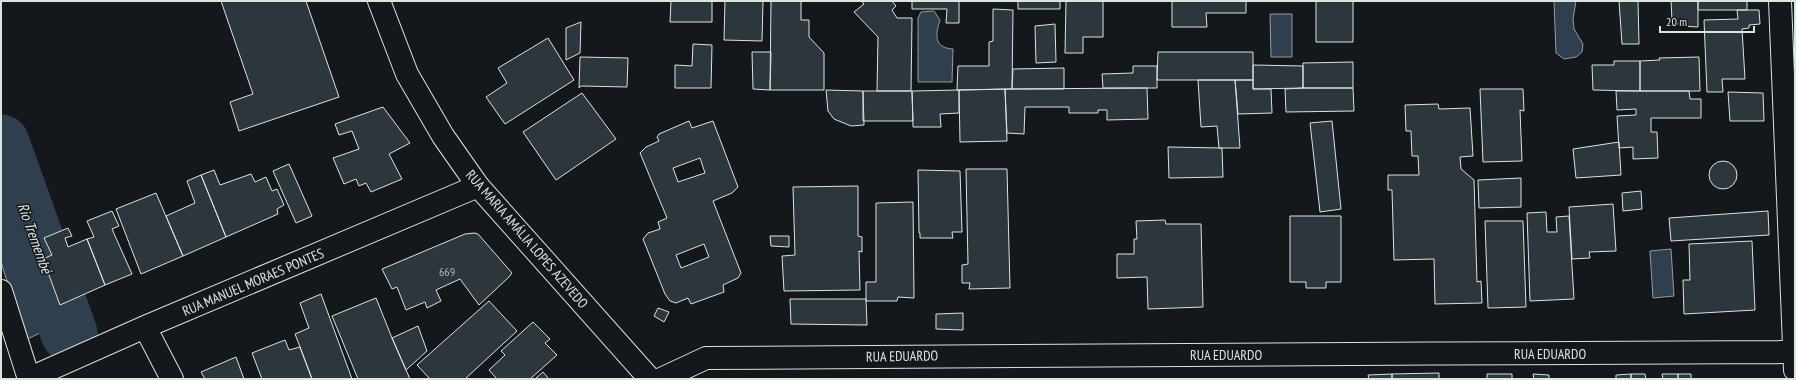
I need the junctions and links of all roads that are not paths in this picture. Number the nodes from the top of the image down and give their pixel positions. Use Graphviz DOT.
graph roads {
  1 [pos="379,1"];
  2 [pos="1780,1"];
  3 [pos="478,186"];
  4 [pos="1,291"];
  5 [pos="145,328"];
  6 [pos="1795,358"];
  7 [pos="29,379"];
  8 [pos="172,379"];
  9 [pos="650,379"];
  10 [pos="661,379"];
  1 -- 3 [label="street, RUA MARIA AMÁLIA LOPES AZEVEDO"];
  2 -- 6 [label="street"];
  3 -- 5 [label="street, RUA MANUEL MORAES PONTES"];
  3 -- 9 [label="street, RUA MARIA AMÁLIA LOPES AZEVEDO"];
  4 -- 7 [label="street"];
  5 -- 7 [label="street, RUA MANUEL MORAES PONTES"];
  5 -- 8 [label="street"];
  6 -- 10 [label="street, RUA EDUARDO"];
}
